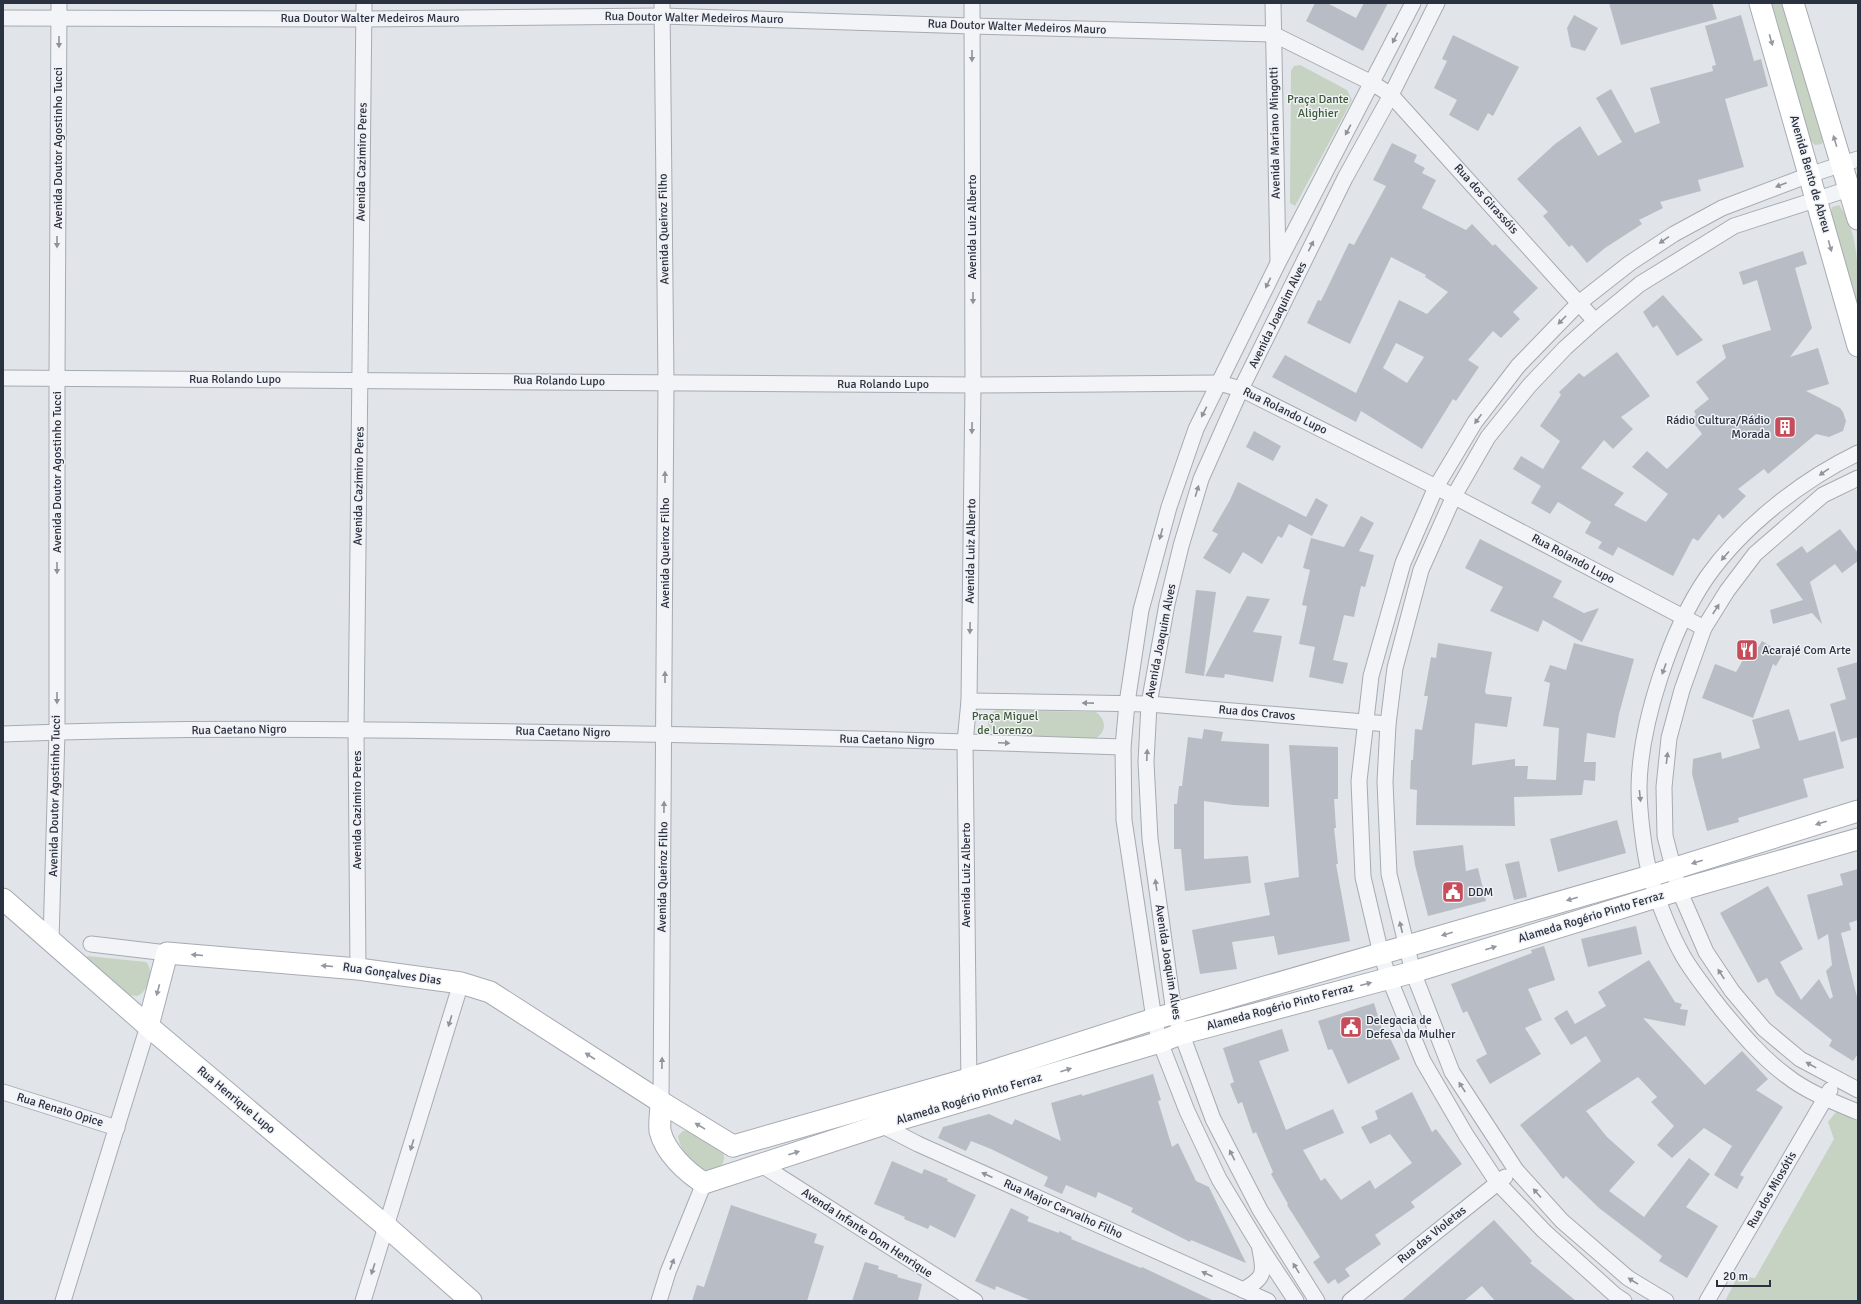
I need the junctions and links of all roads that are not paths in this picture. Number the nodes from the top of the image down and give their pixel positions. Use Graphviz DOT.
graph roads {
  1 [pos="59,3"];
  2 [pos="364,3"];
  3 [pos="972,3"];
  4 [pos="1273,3"];
  5 [pos="1412,3"];
  6 [pos="1437,3"];
  7 [pos="1760,3"];
  8 [pos="1793,3"];
  9 [pos="662,9"];
  10 [pos="3,18"];
  11 [pos="59,19"];
  12 [pos="364,19"];
  13 [pos="972,26"];
  14 [pos="1273,34"];
  15 [pos="1372,83"];
  16 [pos="1391,95"];
  17 [pos="1850,161"];
  18 [pos="1810,174"];
  19 [pos="1854,187"];
  20 [pos="1817,199"];
  21 [pos="1858,218"];
  22 [pos="1278,263"];
  23 [pos="1579,303"];
  24 [pos="1594,321"];
  25 [pos="1858,346"];
  26 [pos="3,378"];
  27 [pos="57,378"];
  28 [pos="360,380"];
  29 [pos="666,382"];
  30 [pos="1219,383"];
  31 [pos="973,385"];
  32 [pos="1241,389"];
  33 [pos="1858,454"];
  34 [pos="1858,478"];
  35 [pos="1436,486"];
  36 [pos="1454,496"];
  37 [pos="1682,618"];
  38 [pos="1704,628"];
  39 [pos="969,701"];
  40 [pos="1127,703"];
  41 [pos="1149,704"];
  42 [pos="1365,721"];
  43 [pos="1388,724"];
  44 [pos="356,729"];
  45 [pos="57,732"];
  46 [pos="3,734"];
  47 [pos="665,734"];
  48 [pos="965,742"];
  49 [pos="1123,747"];
  50 [pos="1858,811"];
  51 [pos="1858,839"];
  52 [pos="1674,869"];
  53 [pos="1650,876"];
  54 [pos="1679,890"];
  55 [pos="1658,897"];
  56 [pos="3,899"];
  57 [pos="51,941"];
  58 [pos="91,944"];
  59 [pos="1405,946"];
  60 [pos="167,953"];
  61 [pos="1381,954"];
  62 [pos="358,969"];
  63 [pos="1413,972"];
  64 [pos="1389,978"];
  65 [pos="461,983"];
  66 [pos="1174,1013"];
  67 [pos="1154,1018"];
  68 [pos="148,1026"];
  69 [pos="1180,1034"];
  70 [pos="1160,1042"];
  71 [pos="1836,1079"];
  72 [pos="969,1089"];
  73 [pos="1858,1090"];
  74 [pos="3,1092"];
  75 [pos="1826,1098"];
  76 [pos="661,1102"];
  77 [pos="866,1107"];
  78 [pos="1858,1112"];
  79 [pos="881,1126"];
  80 [pos="117,1128"];
  81 [pos="733,1146"];
  82 [pos="760,1164"];
  83 [pos="1516,1170"];
  84 [pos="734,1172"];
  85 [pos="1497,1182"];
  86 [pos="704,1183"];
  87 [pos="386,1227"];
  88 [pos="1259,1245"];
  89 [pos="1243,1290"];
  90 [pos="958,1296"];
  91 [pos="63,1301"];
  92 [pos="363,1301"];
  93 [pos="471,1301"];
  94 [pos="659,1301"];
  95 [pos="974,1301"];
  96 [pos="1268,1301"];
  97 [pos="1296,1301"];
  98 [pos="1317,1301"];
  99 [pos="1350,1301"];
  100 [pos="1624,1301"];
  101 [pos="1666,1301"];
  102 [pos="1707,1301"];
  1 -- 11 [label="street, Avenida Doutor Agostinho Tucci"];
  2 -- 12 [label="street, Avenida Cazimiro Peres"];
  3 -- 13 [label="street, Avenida Luiz Alberto"];
  4 -- 14 [label="street, Avenida Mariano Mingotti"];
  5 -- 15 [label="street, Avenida Joaquim Alves, one-way"];
  6 -- 16 [label="street, Avenida Joaquim Alves"];
  7 -- 18 [label="street, Avenida Bento de Abreu, one-way"];
  17 -- 8 [label="street, one-way"];
  9 -- 12 [label="street, Rua Doutor Walter Medeiros Mauro"];
  9 -- 13 [label="street, Rua Doutor Walter Medeiros Mauro"];
  9 -- 29 [label="street, Avenida Queiroz Filho"];
  10 -- 11 [label="street, Rua Doutor Walter Medeiros Mauro"];
  11 -- 12 [label="street, Rua Doutor Walter Medeiros Mauro"];
  11 -- 27 [label="street, Avenida Doutor Agostinho Tucci, one-way"];
  12 -- 28 [label="street, Avenida Cazimiro Peres"];
  13 -- 14 [label="street, Rua Doutor Walter Medeiros Mauro"];
  13 -- 31 [label="street, Avenida Luiz Alberto, one-way"];
  14 -- 15 [label="street, Rua Doutor Walter Medeiros Mauro"];
  14 -- 22 [label="street, Avenida Mariano Mingotti"];
  15 -- 16 [label="street, Rua dos Girassóis"];
  15 -- 22 [label="street, Avenida Joaquim Alves, one-way"];
  16 -- 23 [label="street, Rua dos Girassóis"];
  32 -- 16 [label="street, Avenida Joaquim Alves, one-way"];
  17 -- 18 [label="street"];
  17 -- 19 [label="street"];
  18 -- 20 [label="street, Avenida Bento de Abreu"];
  18 -- 23 [label="street, one-way"];
  19 -- 20 [label="street"];
  19 -- 21 [label="street"];
  20 -- 24 [label="street"];
  20 -- 25 [label="street, Avenida Bento de Abreu, one-way"];
  22 -- 30 [label="street, Avenida Joaquim Alves, one-way"];
  23 -- 24 [label="street, Rua dos Girassóis"];
  23 -- 35 [label="street, one-way"];
  24 -- 36 [label="street"];
  26 -- 27 [label="street, Rua Rolando Lupo"];
  27 -- 28 [label="street, Rua Rolando Lupo"];
  27 -- 45 [label="street, Avenida Doutor Agostinho Tucci, one-way"];
  28 -- 29 [label="street, Rua Rolando Lupo"];
  28 -- 44 [label="street, Avenida Cazimiro Peres"];
  29 -- 31 [label="street, Rua Rolando Lupo"];
  47 -- 29 [label="street, Avenida Queiroz Filho, one-way"];
  30 -- 31 [label="street, Rua Rolando Lupo"];
  30 -- 32 [label="street, Rua Rolando Lupo"];
  30 -- 40 [label="street, Avenida Joaquim Alves, one-way"];
  31 -- 39 [label="street, Avenida Luiz Alberto, one-way"];
  32 -- 35 [label="street, Rua Rolando Lupo"];
  41 -- 32 [label="street, Avenida Joaquim Alves, one-way"];
  33 -- 37 [label="street, one-way"];
  38 -- 34 [label="street, one-way"];
  35 -- 36 [label="street, Rua Rolando Lupo"];
  35 -- 42 [label="street"];
  36 -- 37 [label="street, Rua Rolando Lupo"];
  36 -- 43 [label="street"];
  37 -- 38 [label="street, Rua Rolando Lupo"];
  37 -- 53 [label="street, one-way"];
  52 -- 38 [label="street, one-way"];
  40 -- 39 [label="street, one-way"];
  39 -- 48 [label="street, Avenida Luiz Alberto"];
  40 -- 41 [label="street, Rua dos Cravos"];
  40 -- 49 [label="street, Avenida Joaquim Alves"];
  41 -- 42 [label="street, Rua dos Cravos"];
  66 -- 41 [label="street, Avenida Joaquim Alves, one-way"];
  42 -- 43 [label="street, Rua dos Cravos"];
  42 -- 61 [label="street"];
  59 -- 43 [label="street, one-way"];
  44 -- 45 [label="street, Rua Caetano Nigro"];
  44 -- 47 [label="street, Rua Caetano Nigro"];
  44 -- 62 [label="street, Avenida Cazimiro Peres"];
  45 -- 46 [label="street, Rua Caetano Nigro"];
  45 -- 57 [label="street, Avenida Doutor Agostinho Tucci"];
  47 -- 48 [label="street, Rua Caetano Nigro"];
  76 -- 47 [label="street, Avenida Queiroz Filho, one-way"];
  48 -- 49 [label="street, Rua Caetano Nigro, one-way"];
  48 -- 72 [label="street, Avenida Luiz Alberto"];
  49 -- 67 [label="street, Avenida Joaquim Alves"];
  50 -- 52 [label="street, Alameda Rogério Pinto Ferraz, one-way"];
  51 -- 54 [label="street, Alameda Rogério Pinto Ferraz"];
  52 -- 53 [label="street, Alameda Rogério Pinto Ferraz"];
  52 -- 54 [label="street"];
  53 -- 55 [label="street"];
  53 -- 59 [label="street, Alameda Rogério Pinto Ferraz, one-way"];
  54 -- 55 [label="street, Alameda Rogério Pinto Ferraz"];
  71 -- 54 [label="street, one-way"];
  63 -- 55 [label="street, Alameda Rogério Pinto Ferraz, one-way"];
  55 -- 75 [label="street"];
  56 -- 57 [label="street, Rua Henrique Lupo"];
  57 -- 68 [label="street, Rua Henrique Lupo"];
  58 -- 60 [label="street, Rua Gonçalves Dias"];
  59 -- 61 [label="street, Alameda Rogério Pinto Ferraz"];
  59 -- 63 [label="street"];
  62 -- 60 [label="street, Rua Gonçalves Dias, one-way"];
  60 -- 68 [label="street, one-way"];
  61 -- 64 [label="street"];
  61 -- 66 [label="street, Alameda Rogério Pinto Ferraz"];
  62 -- 65 [label="street, Rua Gonçalves Dias"];
  63 -- 64 [label="street, Alameda Rogério Pinto Ferraz"];
  83 -- 63 [label="street, one-way"];
  69 -- 64 [label="street, Alameda Rogério Pinto Ferraz, one-way"];
  64 -- 85 [label="street"];
  76 -- 65 [label="street, Rua Gonçalves Dias, one-way"];
  65 -- 87 [label="street, one-way"];
  66 -- 67 [label="street, Alameda Rogério Pinto Ferraz"];
  66 -- 69 [label="street, Avenida Joaquim Alves"];
  67 -- 70 [label="street, Avenida Joaquim Alves"];
  67 -- 72 [label="street, Alameda Rogério Pinto Ferraz"];
  68 -- 80 [label="street"];
  68 -- 87 [label="street, Rua Henrique Lupo"];
  69 -- 70 [label="street, Alameda Rogério Pinto Ferraz"];
  98 -- 69 [label="street, Avenida Joaquim Alves, one-way"];
  72 -- 70 [label="street, Alameda Rogério Pinto Ferraz, one-way"];
  70 -- 88 [label="street, Avenida Joaquim Alves"];
  71 -- 73 [label="street"];
  71 -- 75 [label="street, Rua dos Miosótis"];
  72 -- 77 [label="street, Alameda Rogério Pinto Ferraz"];
  72 -- 79 [label="street, Alameda Rogério Pinto Ferraz"];
  74 -- 80 [label="street, Rua Renato Opice"];
  75 -- 78 [label="street"];
  75 -- 102 [label="street, Rua dos Miosótis"];
  81 -- 76 [label="street, Rua Gonçalves Dias, one-way"];
  76 -- 86 [label="street"];
  77 -- 79 [label="street, Rua Major Carvalho Filho"];
  77 -- 81 [label="street, Alameda Rogério Pinto Ferraz"];
  82 -- 79 [label="street, Alameda Rogério Pinto Ferraz, one-way"];
  89 -- 79 [label="street, Rua Major Carvalho Filho, one-way"];
  80 -- 91 [label="street"];
  81 -- 84 [label="street"];
  82 -- 84 [label="street, Alameda Rogério Pinto Ferraz"];
  82 -- 90 [label="street, Avenda Infante Dom Henrique"];
  83 -- 85 [label="street, Rua das Violetas"];
  101 -- 83 [label="street, one-way"];
  84 -- 86 [label="street, Alameda Rogério Pinto Ferraz"];
  85 -- 99 [label="street, Rua das Violetas"];
  85 -- 100 [label="street"];
  94 -- 86 [label="street, one-way"];
  87 -- 92 [label="street, one-way"];
  87 -- 93 [label="street, Rua Henrique Lupo"];
  88 -- 89 [label="street, Avenida Joaquim Alves"];
  88 -- 97 [label="street, Avenida Joaquim Alves"];
  89 -- 96 [label="street, Rua Major Carvalho Filho"];
  90 -- 95 [label="street, Avenda Infante Dom Henrique"];
}
